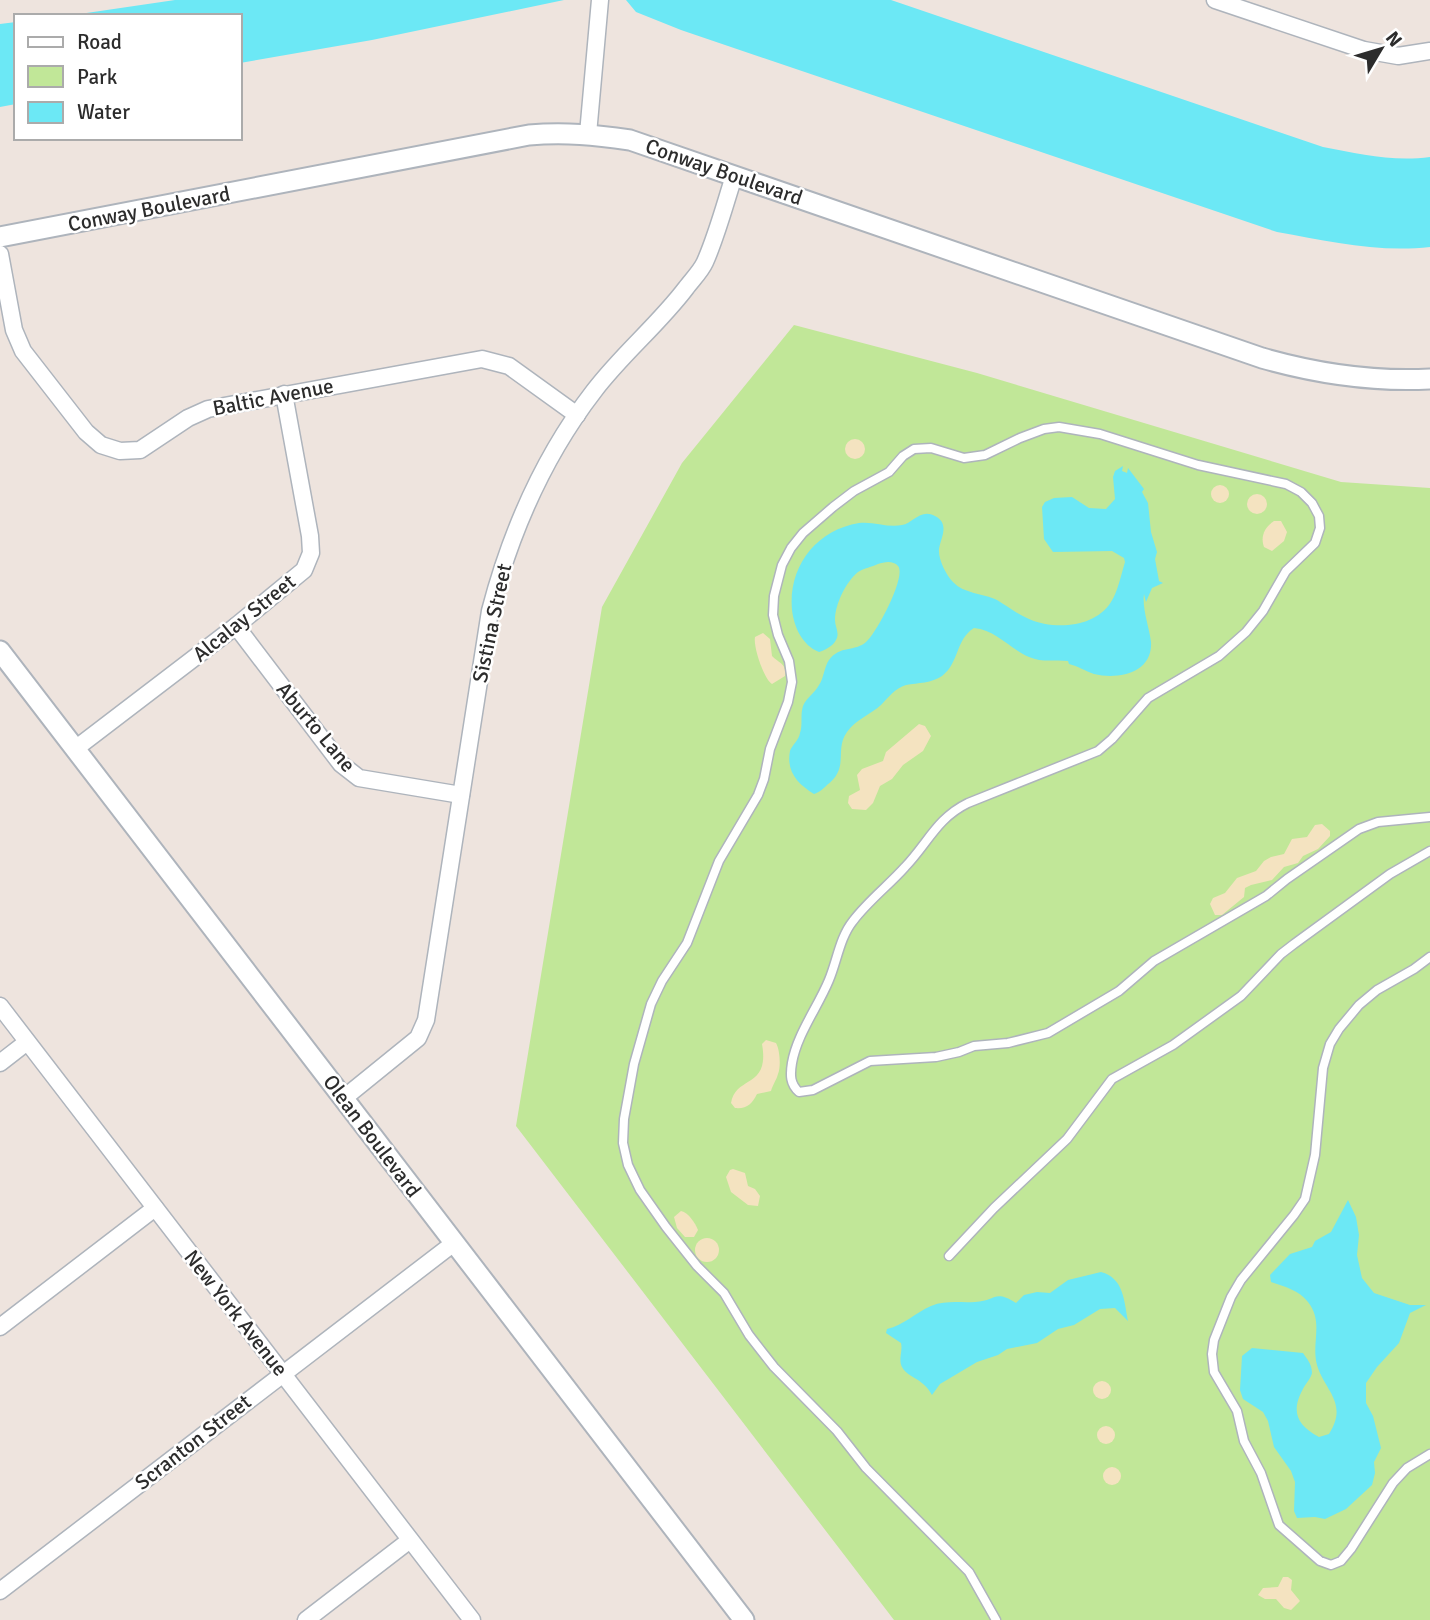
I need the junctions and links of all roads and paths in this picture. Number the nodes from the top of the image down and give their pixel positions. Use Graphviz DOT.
graph roads {
  1 [pos="1216,0"];
  2 [pos="599,3"];
  3 [pos="1430,51"];
  4 [pos="588,134"];
  5 [pos="734,176"];
  6 [pos="0,237"];
  7 [pos="0,254"];
  8 [pos="1430,379"];
  9 [pos="284,394"];
  10 [pos="577,415"];
  11 [pos="236,626"];
  12 [pos="0,651"];
  13 [pos="75,749"];
  14 [pos="461,795"];
  15 [pos="1430,817"];
  16 [pos="1430,851"];
  17 [pos="1430,957"];
  18 [pos="0,1006"];
  19 [pos="27,1042"];
  20 [pos="0,1063"];
  21 [pos="344,1098"];
  22 [pos="155,1208"];
  23 [pos="454,1243"];
  24 [pos="949,1256"];
  25 [pos="0,1327"];
  26 [pos="283,1374"];
  27 [pos="1430,1454"];
  28 [pos="410,1540"];
  29 [pos="0,1591"];
  30 [pos="306,1620"];
  31 [pos="472,1620"];
  32 [pos="744,1620"];
  33 [pos="996,1620"];
  1 -- 3 [label="street"];
  2 -- 4 [label="street"];
  4 -- 5 [label="street, Conway Boulevard"];
  4 -- 6 [label="street, Conway Boulevard"];
  5 -- 8 [label="street, Conway Boulevard"];
  5 -- 10 [label="street, Sistina Street"];
  7 -- 9 [label="street, Baltic Avenue"];
  9 -- 10 [label="street, Baltic Avenue"];
  9 -- 11 [label="street, Alcalay Street"];
  10 -- 14 [label="street, Sistina Street"];
  11 -- 13 [label="street, Alcalay Street"];
  11 -- 14 [label="street, Aburto Lane"];
  12 -- 13 [label="street, Olean Boulevard"];
  13 -- 21 [label="street, Olean Boulevard"];
  14 -- 21 [label="street, Sistina Street"];
  15 -- 33 [label="lane"];
  16 -- 24 [label="lane"];
  17 -- 27 [label="lane"];
  18 -- 19 [label="street, New York Avenue"];
  19 -- 20 [label="street"];
  19 -- 22 [label="street, New York Avenue"];
  21 -- 23 [label="street, Olean Boulevard"];
  22 -- 25 [label="street"];
  22 -- 26 [label="street, New York Avenue"];
  23 -- 26 [label="street, Scranton Street"];
  23 -- 32 [label="street, Olean Boulevard"];
  26 -- 28 [label="street, New York Avenue"];
  26 -- 29 [label="street, Scranton Street"];
  28 -- 30 [label="street"];
  28 -- 31 [label="street, New York Avenue"];
}
